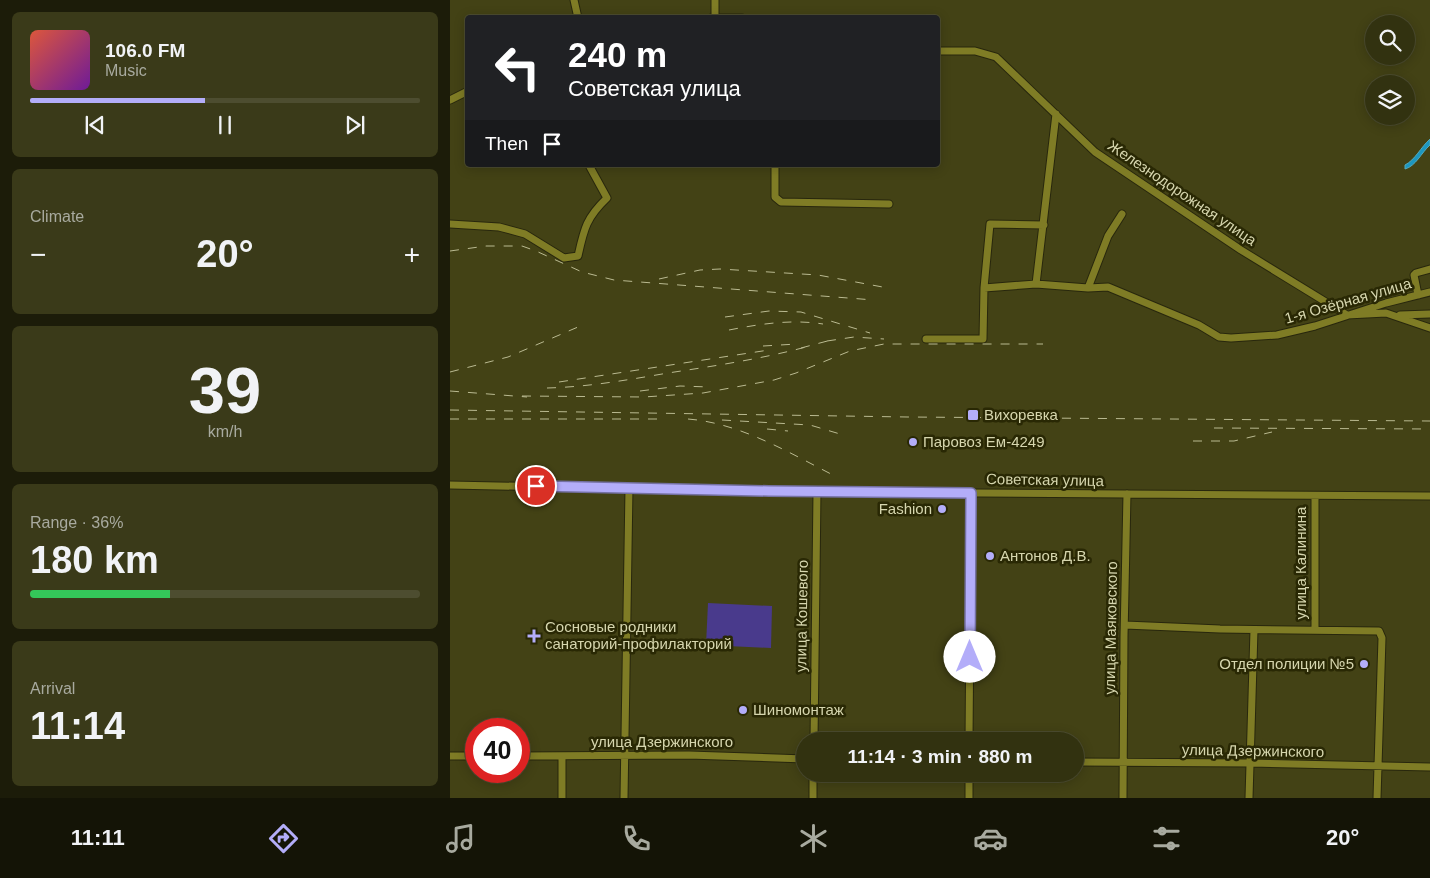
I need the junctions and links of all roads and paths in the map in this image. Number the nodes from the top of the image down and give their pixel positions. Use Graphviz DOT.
graph roads {
  1 [pos="574,0"];
  2 [pos="715,0"];
  3 [pos="577,15"];
  4 [pos="716,15"];
  5 [pos="940,51"];
  6 [pos="465,92"];
  7 [pos="450,100"];
  8 [pos="1056,114"];
  9 [pos="590,167"];
  10 [pos="774,167"];
  11 [pos="889,204"];
  12 [pos="1122,214"];
  13 [pos="450,224"];
  14 [pos="1044,225"];
  15 [pos="1430,269"];
  16 [pos="1036,284"];
  17 [pos="984,288"];
  18 [pos="1088,288"];
  19 [pos="1430,292"];
  20 [pos="1418,295"];
  21 [pos="1430,314"];
  22 [pos="1347,315"];
  23 [pos="1395,316"];
  24 [pos="1430,328"];
  25 [pos="926,338"];
  26 [pos="450,486"];
  27 [pos="629,488"];
  28 [pos="817,492"];
  29 [pos="971,493"];
  30 [pos="1127,494"];
  31 [pos="1315,496"];
  32 [pos="1430,496"];
  33 [pos="1125,625"];
  34 [pos="1254,630"];
  35 [pos="1315,630"];
  36 [pos="814,732"];
  37 [pos="969,732"];
  38 [pos="625,755"];
  39 [pos="450,756"];
  40 [pos="465,756"];
  41 [pos="530,756"];
  42 [pos="562,756"];
  43 [pos="796,759"];
  44 [pos="1084,762"];
  45 [pos="1124,763"];
  46 [pos="1251,763"];
  47 [pos="1377,766"];
  48 [pos="1430,767"];
  49 [pos="813,782"];
  50 [pos="969,782"];
  51 [pos="562,798"];
  52 [pos="624,798"];
  53 [pos="812,798"];
  54 [pos="969,798"];
  55 [pos="1123,798"];
  56 [pos="1249,798"];
  57 [pos="1377,798"];
  1 -- 3 [label="street"];
  2 -- 4 [label="street"];
  5 -- 8 [label="street, Железнодорожная улица"];
  6 -- 7 [label="street"];
  8 -- 14 [label="street"];
  8 -- 22 [label="street, Железнодорожная улица"];
  9 -- 13 [label="street"];
  10 -- 11 [label="street"];
  12 -- 18 [label="street"];
  14 -- 16 [label="street"];
  14 -- 17 [label="street"];
  15 -- 20 [label="street"];
  16 -- 17 [label="street, 1-я Озёрная улица"];
  16 -- 18 [label="street, 1-я Озёрная улица"];
  17 -- 25 [label="street"];
  18 -- 22 [label="street, 1-я Озёрная улица"];
  19 -- 20 [label="street, 1-я Озёрная улица"];
  20 -- 22 [label="street, 1-я Озёрная улица"];
  21 -- 23 [label="street"];
  22 -- 23 [label="street"];
  23 -- 24 [label="street"];
  26 -- 27 [label="street, Советская улица"];
  27 -- 28 [label="street, Советская улица"];
  27 -- 38 [label="street"];
  28 -- 29 [label="street, Советская улица"];
  28 -- 36 [label="street, улица Кошевого"];
  29 -- 30 [label="street, Советская улица"];
  29 -- 37 [label="street"];
  30 -- 31 [label="street, Советская улица"];
  30 -- 33 [label="street, улица Маяковского"];
  31 -- 32 [label="street, Советская улица"];
  31 -- 35 [label="street, улица Калинина"];
  33 -- 34 [label="street"];
  33 -- 45 [label="street, улица Маяковского"];
  34 -- 35 [label="street"];
  34 -- 46 [label="street"];
  35 -- 47 [label="street"];
  38 -- 42 [label="street, улица Дзержинского"];
  38 -- 43 [label="street, улица Дзержинского"];
  38 -- 52 [label="street"];
  39 -- 40 [label="street"];
  41 -- 42 [label="street, улица Дзержинского"];
  42 -- 51 [label="street"];
  44 -- 45 [label="street, улица Дзержинского"];
  45 -- 46 [label="street, улица Дзержинского"];
  45 -- 55 [label="street, улица Маяковского"];
  46 -- 47 [label="street, улица Дзержинского"];
  46 -- 56 [label="street"];
  47 -- 48 [label="street, улица Дзержинского"];
  47 -- 57 [label="street"];
  49 -- 53 [label="street"];
  50 -- 54 [label="street"];
}
